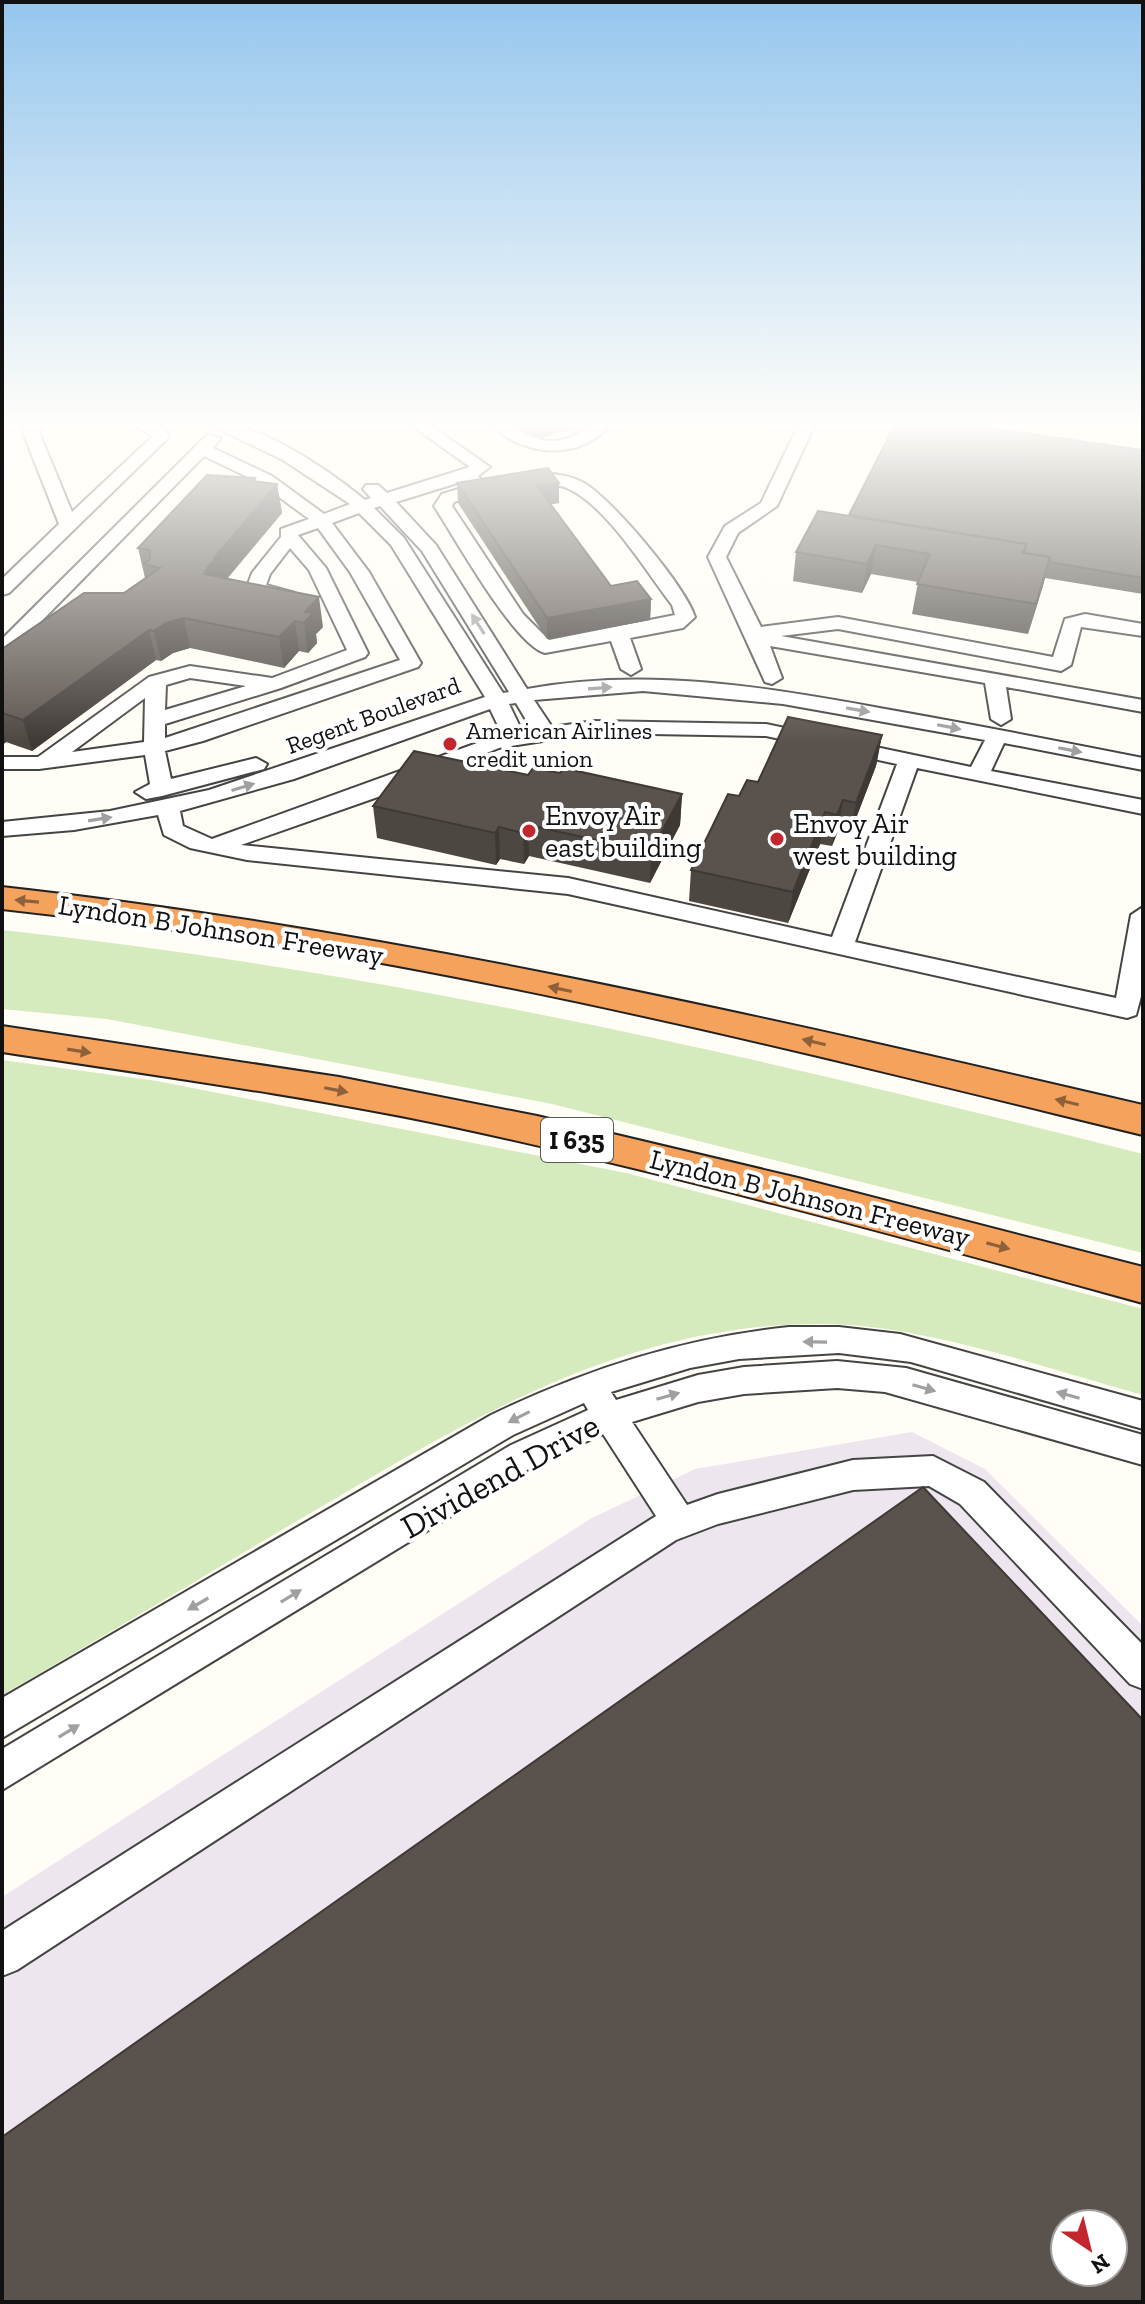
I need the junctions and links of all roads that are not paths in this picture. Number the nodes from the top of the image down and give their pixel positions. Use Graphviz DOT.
graph roads {
  1 [pos="63,530"];
  2 [pos="121,530"];
  3 [pos="296,530"];
  4 [pos="328,530"];
  5 [pos="386,530"];
  6 [pos="413,530"];
  7 [pos="458,530"];
  8 [pos="620,530"];
  9 [pos="732,530"];
  10 [pos="290,537"];
  11 [pos="2,589"];
  12 [pos="335,605"];
  13 [pos="1143,630"];
  14 [pos="619,635"];
  15 [pos="756,636"];
  16 [pos="959,646"];
  17 [pos="2,650"];
  18 [pos="631,669"];
  19 [pos="772,678"];
  20 [pos="987,678"];
  21 [pos="156,681"];
  22 [pos="274,684"];
  23 [pos="517,688"];
  24 [pos="492,693"];
  25 [pos="1143,706"];
  26 [pos="156,720"];
  27 [pos="999,728"];
  28 [pos="546,735"];
  29 [pos="515,739"];
  30 [pos="154,747"];
  31 [pos="1143,747"];
  32 [pos="909,760"];
  33 [pos="2,763"];
  34 [pos="44,763"];
  35 [pos="1143,764"];
  36 [pos="978,775"];
  37 [pos="165,798"];
  38 [pos="1143,807"];
  39 [pos="2,810"];
  40 [pos="2,829"];
  41 [pos="214,846"];
  42 [pos="2,898"];
  43 [pos="1143,915"];
  44 [pos="841,947"];
  45 [pos="2,1039"];
  46 [pos="1143,1120"];
  47 [pos="1143,1285"];
  48 [pos="590,1384"];
  49 [pos="1143,1415"];
  50 [pos="607,1416"];
  51 [pos="1143,1450"];
  52 [pos="680,1523"];
  53 [pos="1143,1671"];
  54 [pos="2,1719"];
  55 [pos="2,1771"];
  56 [pos="2,1955"];
  1 -- 11 [label="street"];
  2 -- 17 [label="street"];
  3 -- 10 [label="street"];
  4 -- 30 [label="street"];
  5 -- 24 [label="street"];
  23 -- 6 [label="street, one-way"];
  7 -- 14 [label="street"];
  8 -- 14 [label="street"];
  9 -- 15 [label="street"];
  10 -- 12 [label="street"];
  10 -- 12 [label="street"];
  12 -- 22 [label="street"];
  13 -- 16 [label="street"];
  14 -- 18 [label="street"];
  15 -- 16 [label="street"];
  15 -- 19 [label="street"];
  15 -- 20 [label="street"];
  16 -- 20 [label="street"];
  18 -- 19 [label="street, Regent Boulevard"];
  18 -- 23 [label="street, Regent Boulevard"];
  19 -- 27 [label="street, Regent Boulevard"];
  20 -- 25 [label="street"];
  20 -- 27 [label="street"];
  21 -- 22 [label="street"];
  21 -- 26 [label="street"];
  21 -- 34 [label="street"];
  22 -- 26 [label="street"];
  23 -- 24 [label="street, Regent Boulevard"];
  23 -- 27 [label="street, Regent Boulevard, one-way"];
  23 -- 28 [label="street"];
  24 -- 29 [label="street"];
  24 -- 37 [label="street, Regent Boulevard"];
  26 -- 30 [label="street"];
  27 -- 31 [label="street, Regent Boulevard"];
  27 -- 35 [label="street, Regent Boulevard, one-way"];
  27 -- 36 [label="street"];
  28 -- 29 [label="street"];
  28 -- 32 [label="street"];
  29 -- 41 [label="street"];
  30 -- 34 [label="street"];
  30 -- 37 [label="street"];
  32 -- 36 [label="street"];
  32 -- 44 [label="street"];
  33 -- 34 [label="street"];
  36 -- 38 [label="street"];
  37 -- 39 [label="street, Regent Boulevard"];
  40 -- 37 [label="street, Regent Boulevard, one-way"];
  37 -- 41 [label="street"];
  41 -- 44 [label="street"];
  46 -- 42 [label="highway, Lyndon B Johnson Freeway, one-way"];
  43 -- 44 [label="street"];
  45 -- 47 [label="highway, Lyndon B Johnson Freeway / I 635, one-way"];
  49 -- 48 [label="street, Dividend Drive, one-way"];
  48 -- 50 [label="street"];
  48 -- 54 [label="street, Dividend Drive, one-way"];
  50 -- 51 [label="street, Dividend Drive, one-way"];
  50 -- 52 [label="street"];
  55 -- 50 [label="street, Dividend Drive, one-way"];
  52 -- 53 [label="street"];
  52 -- 56 [label="street"];
}
